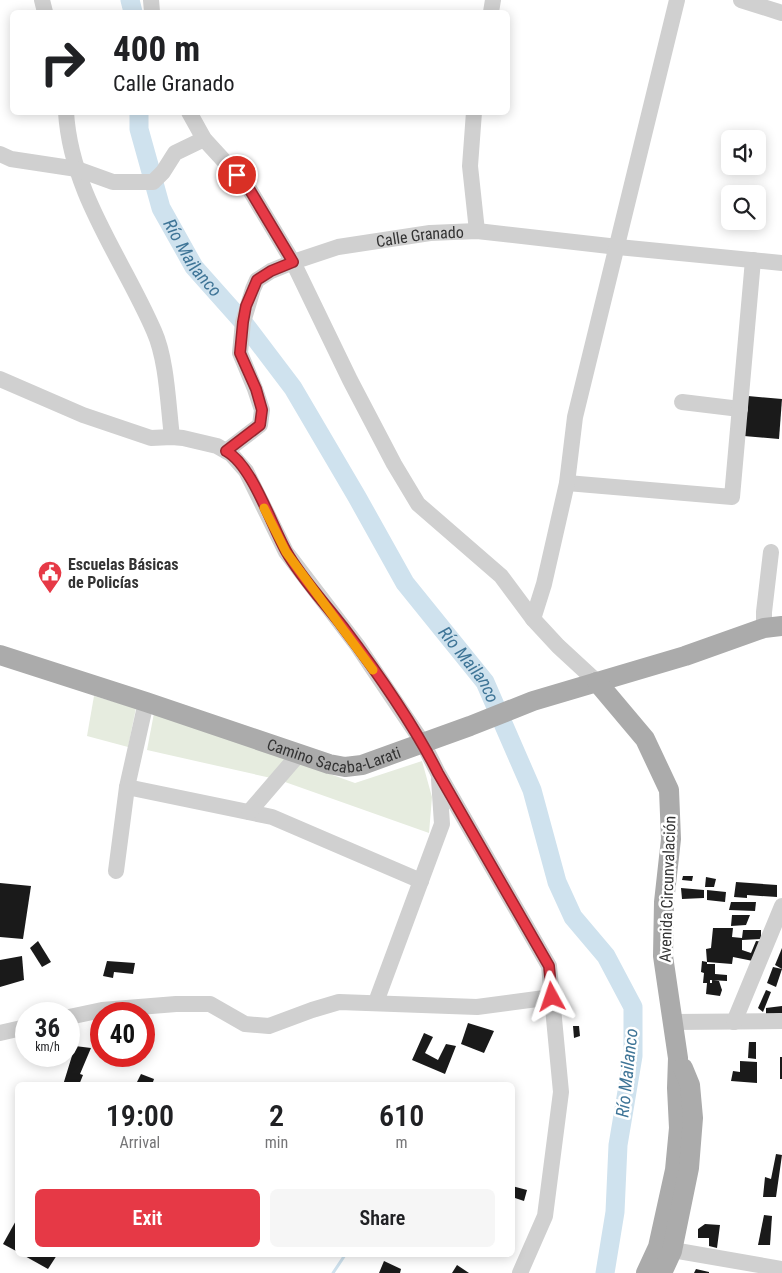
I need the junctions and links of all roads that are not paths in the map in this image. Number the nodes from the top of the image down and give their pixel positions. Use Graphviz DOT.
graph roads {
  1 [pos="677,0"];
  2 [pos="741,0"];
  3 [pos="782,13"];
  4 [pos="66,115"];
  5 [pos="191,115"];
  6 [pos="474,115"];
  7 [pos="204,139"];
  8 [pos="4,161"];
  9 [pos="76,169"];
  10 [pos="477,231"];
  11 [pos="618,247"];
  12 [pos="754,260"];
  13 [pos="293,262"];
  14 [pos="782,263"];
  15 [pos="0,379"];
  16 [pos="682,402"];
  17 [pos="740,409"];
  18 [pos="172,437"];
  19 [pos="226,451"];
  20 [pos="567,483"];
  21 [pos="771,552"];
  22 [pos="533,619"];
  23 [pos="773,627"];
  24 [pos="0,656"];
  25 [pos="597,682"];
  26 [pos="146,702"];
  27 [pos="423,743"];
  28 [pos="299,754"];
  29 [pos="438,773"];
  30 [pos="126,786"];
  31 [pos="249,812"];
  32 [pos="116,871"];
  33 [pos="421,881"];
  34 [pos="782,906"];
  35 [pos="552,997"];
  36 [pos="376,1002"];
  37 [pos="80,1015"];
  38 [pos="782,1021"];
  39 [pos="673,1022"];
  40 [pos="734,1022"];
  41 [pos="15,1030"];
  42 [pos="0,1033"];
  43 [pos="665,1249"];
  44 [pos="782,1269"];
  45 [pos="520,1273"];
  46 [pos="646,1273"];
  47 [pos="662,1273"];
  1 -- 11 [label="street"];
  2 -- 3 [label="street"];
  4 -- 9 [label="street"];
  5 -- 7 [label="street"];
  6 -- 10 [label="street"];
  7 -- 9 [label="street"];
  7 -- 13 [label="street"];
  8 -- 9 [label="street"];
  9 -- 18 [label="street"];
  10 -- 11 [label="street, Calle Granado"];
  10 -- 13 [label="street, Calle Granado"];
  11 -- 12 [label="street, Calle Granado"];
  11 -- 20 [label="street"];
  12 -- 14 [label="street, Calle Granado"];
  12 -- 17 [label="street"];
  13 -- 19 [label="street, Calle Granado"];
  13 -- 22 [label="street"];
  15 -- 18 [label="street"];
  16 -- 17 [label="street"];
  17 -- 20 [label="street"];
  18 -- 19 [label="street"];
  19 -- 27 [label="street"];
  20 -- 22 [label="street"];
  21 -- 23 [label="street"];
  22 -- 25 [label="street"];
  23 -- 25 [label="main road, Camino Sacaba-Larati"];
  24 -- 26 [label="main road, Camino Sacaba-Larati"];
  25 -- 27 [label="main road, Camino Sacaba-Larati"];
  25 -- 39 [label="main road, Avenida Circunvalación"];
  26 -- 28 [label="main road, Camino Sacaba-Larati"];
  26 -- 30 [label="street"];
  27 -- 28 [label="main road, Camino Sacaba-Larati"];
  27 -- 29 [label="street"];
  28 -- 31 [label="street"];
  29 -- 33 [label="street"];
  29 -- 35 [label="street"];
  30 -- 31 [label="street"];
  30 -- 32 [label="street"];
  31 -- 33 [label="street"];
  33 -- 36 [label="street"];
  34 -- 40 [label="street"];
  35 -- 36 [label="street"];
  35 -- 45 [label="street"];
  36 -- 37 [label="street"];
  38 -- 40 [label="street"];
  39 -- 40 [label="street"];
  39 -- 43 [label="main road, Avenida Circunvalación"];
  41 -- 42 [label="street"];
  43 -- 44 [label="street"];
  43 -- 46 [label="main road, Avenida Circunvalación"];
  43 -- 47 [label="main road, Avenida Circunvalación"];
}
